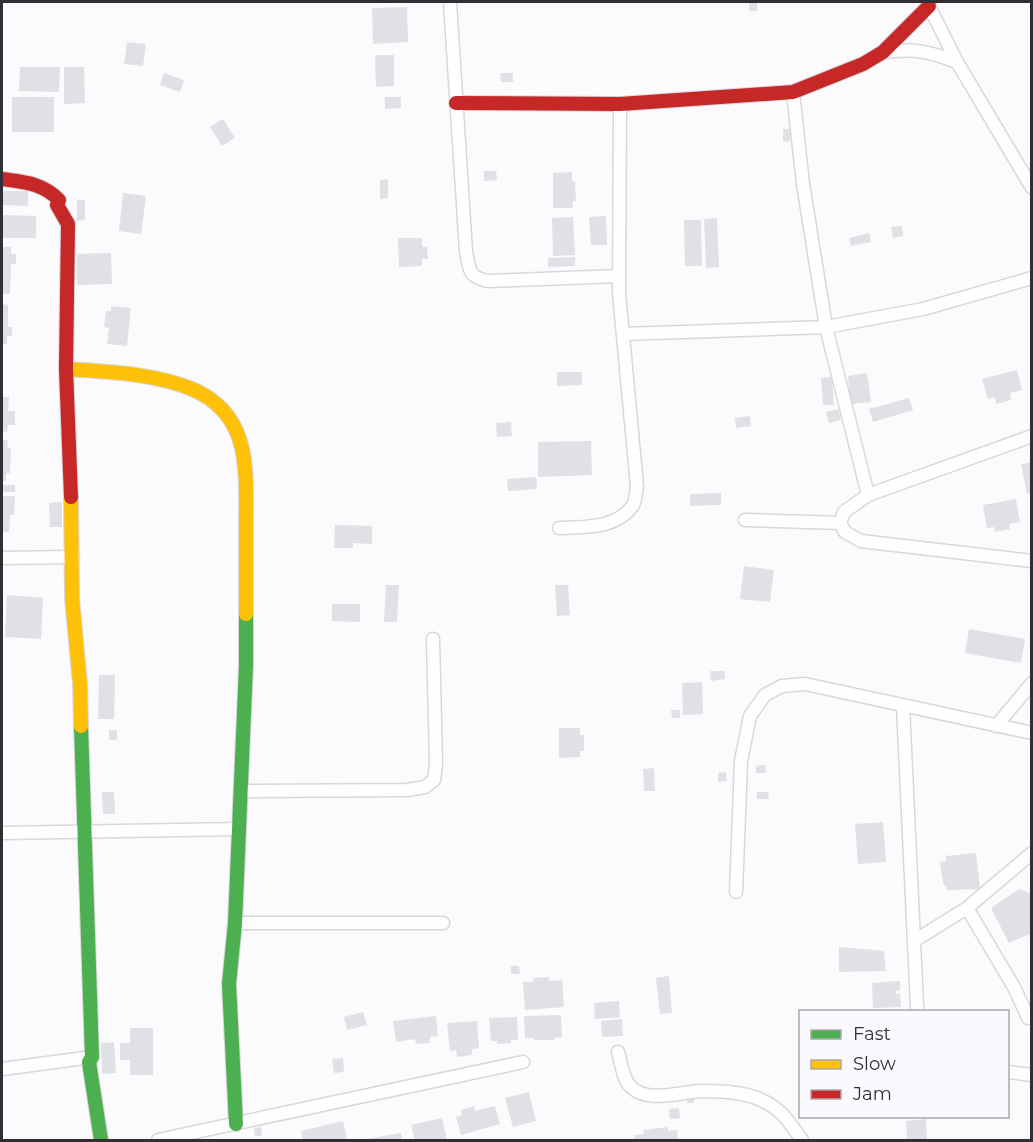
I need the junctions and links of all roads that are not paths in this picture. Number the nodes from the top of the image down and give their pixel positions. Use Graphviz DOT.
graph roads {
  1 [pos="450,2"];
  2 [pos="929,4"];
  3 [pos="883,52"];
  4 [pos="957,62"];
  5 [pos="793,92"];
  6 [pos="456,103"];
  7 [pos="620,104"];
  8 [pos="2,179"];
  9 [pos="1032,188"];
  10 [pos="619,276"];
  11 [pos="1032,278"];
  12 [pos="826,327"];
  13 [pos="624,334"];
  14 [pos="66,369"];
  15 [pos="1032,436"];
  16 [pos="868,495"];
  17 [pos="745,520"];
  18 [pos="840,523"];
  19 [pos="559,528"];
  20 [pos="73,557"];
  21 [pos="2,558"];
  22 [pos="1032,561"];
  23 [pos="433,639"];
  24 [pos="1032,683"];
  25 [pos="903,706"];
  26 [pos="996,726"];
  27 [pos="1032,733"];
  28 [pos="241,791"];
  29 [pos="239,829"];
  30 [pos="83,832"];
  31 [pos="2,833"];
  32 [pos="1032,854"];
  33 [pos="736,892"];
  34 [pos="967,908"];
  35 [pos="236,923"];
  36 [pos="443,923"];
  37 [pos="914,941"];
  38 [pos="918,1010"];
  39 [pos="1028,1018"];
  40 [pos="618,1052"];
  41 [pos="92,1057"];
  42 [pos="523,1062"];
  43 [pos="2,1069"];
  44 [pos="1009,1072"];
  45 [pos="1032,1075"];
  46 [pos="236,1124"];
  47 [pos="102,1140"];
  48 [pos="158,1140"];
  49 [pos="802,1140"];
  1 -- 6 [label="street"];
  2 -- 3 [label="street"];
  2 -- 4 [label="street"];
  3 -- 4 [label="street"];
  3 -- 5 [label="street"];
  4 -- 9 [label="street"];
  5 -- 7 [label="street"];
  5 -- 12 [label="street"];
  6 -- 7 [label="street"];
  6 -- 10 [label="street"];
  7 -- 10 [label="street"];
  8 -- 14 [label="street"];
  10 -- 13 [label="street"];
  11 -- 12 [label="street"];
  12 -- 13 [label="street"];
  12 -- 16 [label="street"];
  13 -- 19 [label="street"];
  14 -- 20 [label="street"];
  14 -- 28 [label="street"];
  15 -- 16 [label="street"];
  16 -- 18 [label="street"];
  17 -- 18 [label="street"];
  18 -- 22 [label="street"];
  20 -- 21 [label="street"];
  20 -- 30 [label="street"];
  23 -- 28 [label="street"];
  24 -- 26 [label="street"];
  25 -- 26 [label="street"];
  25 -- 33 [label="street"];
  25 -- 37 [label="street"];
  26 -- 27 [label="street"];
  28 -- 29 [label="street"];
  29 -- 30 [label="street"];
  29 -- 35 [label="street"];
  30 -- 31 [label="street"];
  30 -- 41 [label="street"];
  32 -- 34 [label="street"];
  34 -- 37 [label="street"];
  34 -- 39 [label="street"];
  35 -- 36 [label="street"];
  35 -- 46 [label="street"];
  37 -- 38 [label="street"];
  40 -- 49 [label="street"];
  41 -- 43 [label="street"];
  41 -- 47 [label="street"];
  42 -- 46 [label="street"];
  44 -- 45 [label="street"];
  46 -- 48 [label="street"];
}
